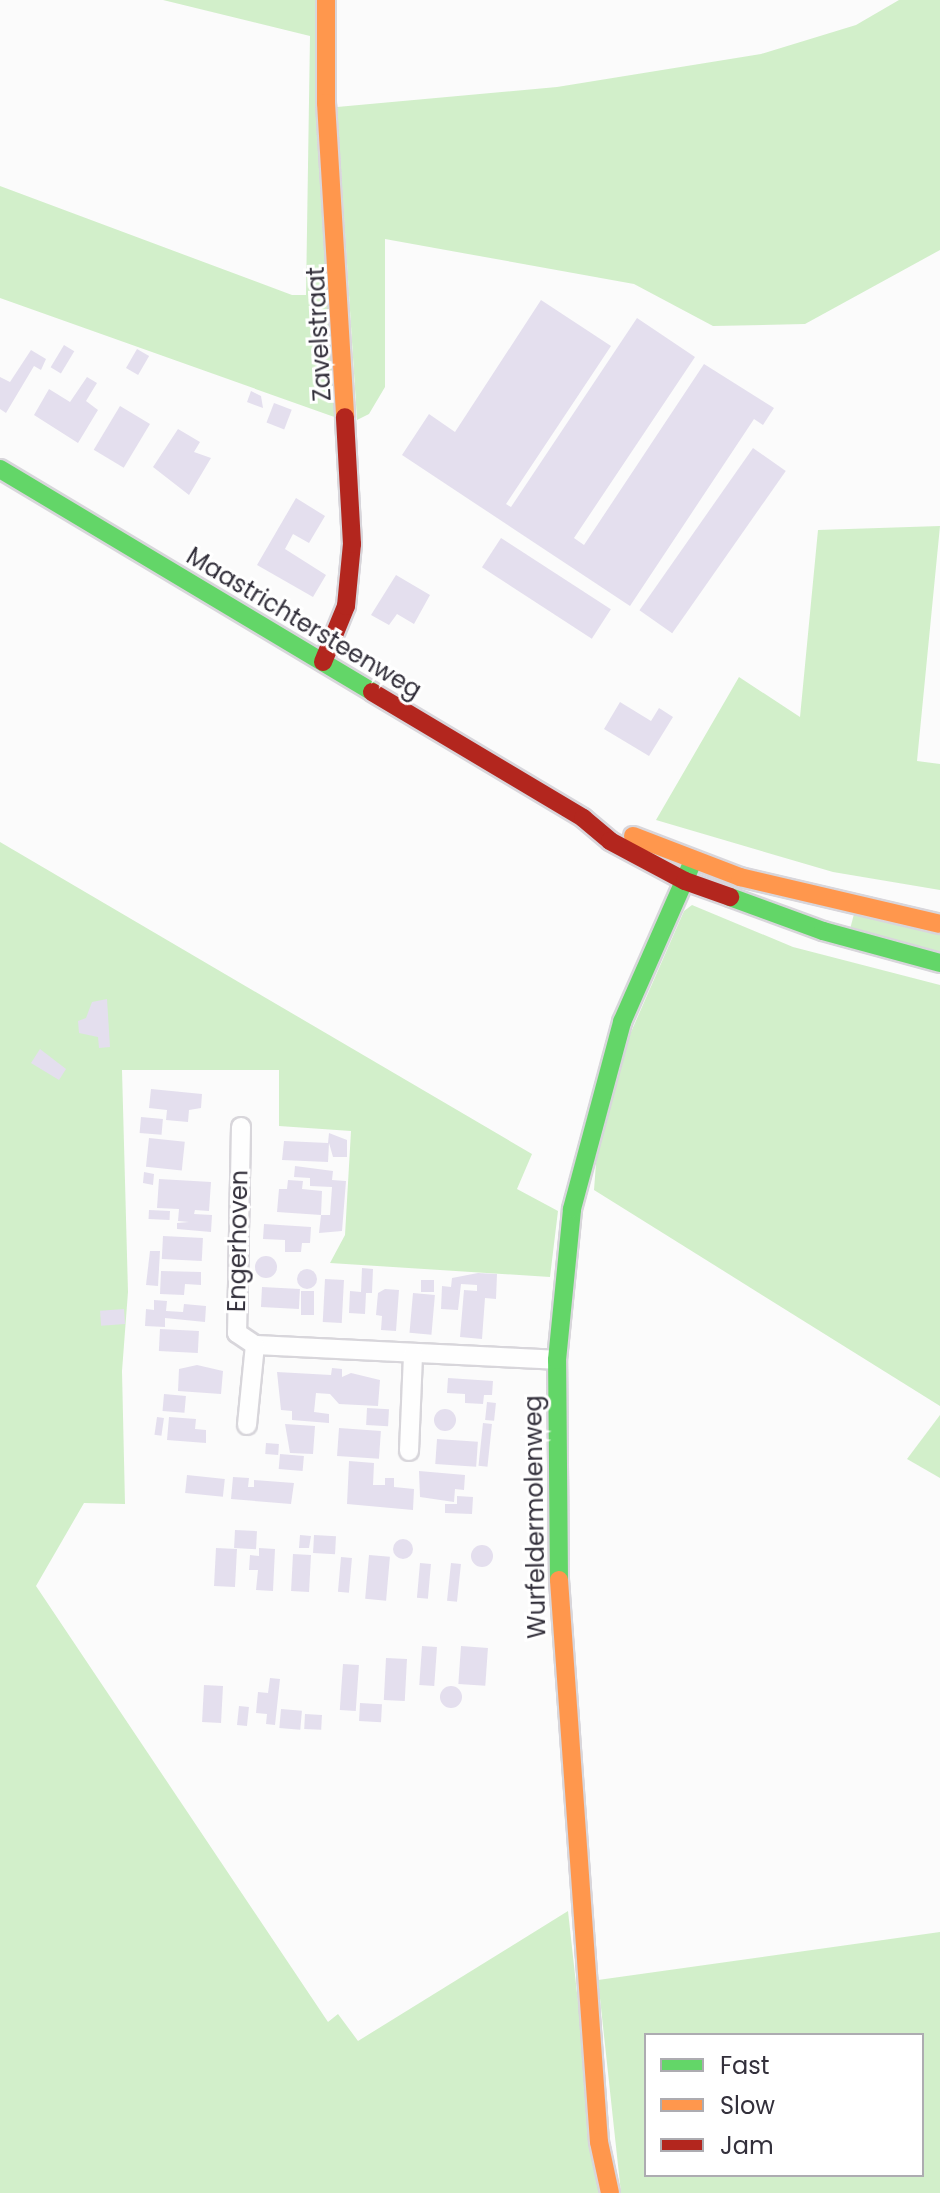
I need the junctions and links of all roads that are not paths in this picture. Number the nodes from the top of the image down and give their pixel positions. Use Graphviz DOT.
graph roads {
  1 [pos="326,0"];
  2 [pos="0,469"];
  3 [pos="323,662"];
  4 [pos="583,818"];
  5 [pos="693,861"];
  6 [pos="685,881"];
  7 [pos="829,900"];
  8 [pos="940,924"];
  9 [pos="823,931"];
  10 [pos="940,963"];
  11 [pos="241,1127"];
  12 [pos="255,1345"];
  13 [pos="413,1354"];
  14 [pos="557,1360"];
  15 [pos="247,1425"];
  16 [pos="409,1451"];
  17 [pos="610,2193"];
  1 -- 3 [label="street, Zavelstraat"];
  2 -- 3 [label="street, Maastrichtersteenweg"];
  3 -- 4 [label="street, Maastrichtersteenweg"];
  4 -- 5 [label="street, Maastrichtersteenweg"];
  4 -- 6 [label="street, Maastrichtersteenweg"];
  5 -- 6 [label="street, Wurfeldermolenweg"];
  5 -- 7 [label="street, Maastrichtersteenweg"];
  6 -- 9 [label="street, Maastrichtersteenweg"];
  6 -- 14 [label="street, Wurfeldermolenweg"];
  7 -- 8 [label="street, Maastrichtersteenweg"];
  7 -- 9 [label="street"];
  9 -- 10 [label="street, Maastrichtersteenweg"];
  11 -- 12 [label="street, Engerhoven"];
  12 -- 13 [label="street, Engerhoven"];
  12 -- 15 [label="street, Engerhoven"];
  13 -- 14 [label="street, Engerhoven"];
  13 -- 16 [label="street"];
  14 -- 17 [label="street, Wurfeldermolenweg"];
}
